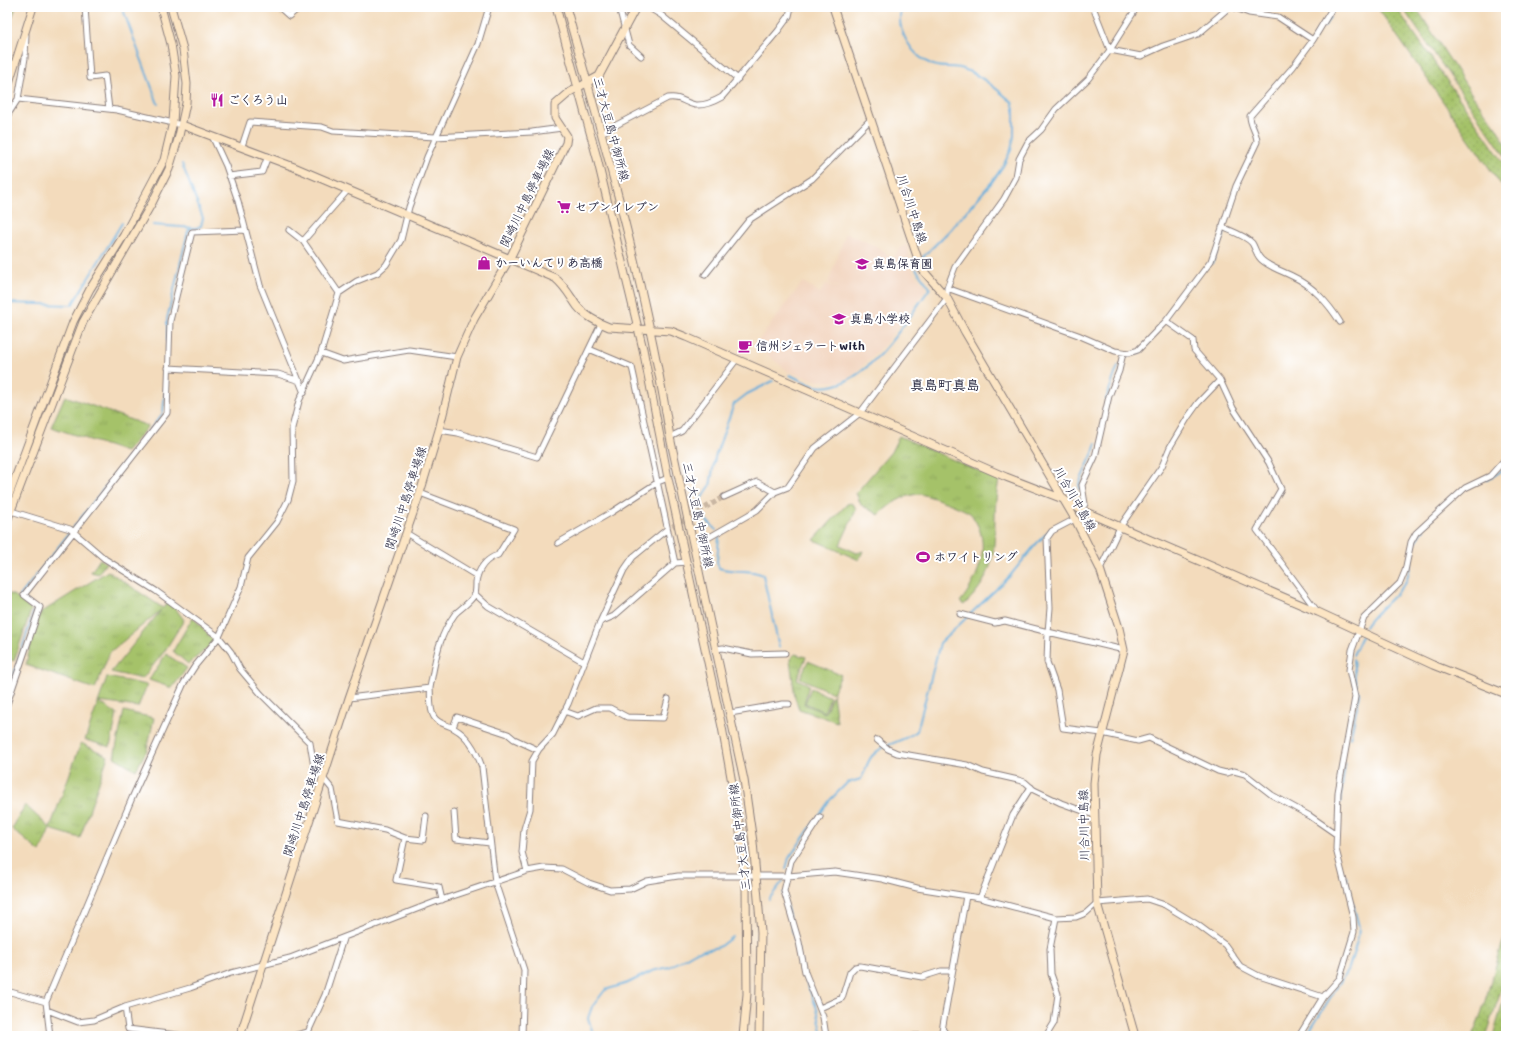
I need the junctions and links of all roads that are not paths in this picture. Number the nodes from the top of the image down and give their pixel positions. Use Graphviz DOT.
graph roads {
  1 [pos="33,7"];
  2 [pos="85,7"];
  3 [pos="161,7"];
  4 [pos="171,7"];
  5 [pos="279,7"];
  6 [pos="300,7"];
  7 [pos="489,7"];
  8 [pos="556,7"];
  9 [pos="566,7"];
  10 [pos="620,7"];
  11 [pos="636,7"];
  12 [pos="648,7"];
  13 [pos="791,7"];
  14 [pos="833,7"];
  15 [pos="1093,7"];
  16 [pos="1098,7"];
  17 [pos="1137,7"];
  18 [pos="1232,7"];
  19 [pos="1333,7"];
  20 [pos="1096,13"];
  21 [pos="625,28"];
  22 [pos="26,34"];
  23 [pos="1313,40"];
  24 [pos="1110,50"];
  25 [pos="641,56"];
  26 [pos="738,78"];
  27 [pos="587,83"];
  28 [pos="578,88"];
  29 [pos="7,89"];
  30 [pos="18,99"];
  31 [pos="109,109"];
  32 [pos="7,116"];
  33 [pos="871,119"];
  34 [pos="173,122"];
  35 [pos="182,125"];
  36 [pos="562,128"];
  37 [pos="601,133"];
  38 [pos="212,136"];
  39 [pos="435,137"];
  40 [pos="242,146"];
  41 [pos="268,156"];
  42 [pos="229,176"];
  43 [pos="348,190"];
  44 [pos="406,215"];
  45 [pos="1222,227"];
  46 [pos="245,230"];
  47 [pos="289,230"];
  48 [pos="303,241"];
  49 [pos="510,258"];
  50 [pos="705,275"];
  51 [pos="947,288"];
  52 [pos="339,293"];
  53 [pos="947,298"];
  54 [pos="1166,321"];
  55 [pos="1340,322"];
  56 [pos="601,324"];
  57 [pos="638,328"];
  58 [pos="649,328"];
  59 [pos="589,349"];
  60 [pos="321,353"];
  61 [pos="1123,353"];
  62 [pos="457,357"];
  63 [pos="737,360"];
  64 [pos="168,368"];
  65 [pos="1220,380"];
  66 [pos="300,381"];
  67 [pos="304,393"];
  68 [pos="860,413"];
  69 [pos="439,430"];
  70 [pos="670,437"];
  71 [pos="1506,458"];
  72 [pos="668,478"];
  73 [pos="658,482"];
  74 [pos="775,492"];
  75 [pos="420,493"];
  76 [pos="724,497"];
  77 [pos="1063,499"];
  78 [pos="7,500"];
  79 [pos="11,510"];
  80 [pos="1081,510"];
  81 [pos="1075,519"];
  82 [pos="7,521"];
  83 [pos="1120,527"];
  84 [pos="72,530"];
  85 [pos="666,530"];
  86 [pos="406,533"];
  87 [pos="558,543"];
  88 [pos="694,546"];
  89 [pos="687,562"];
  90 [pos="675,563"];
  91 [pos="1100,569"];
  92 [pos="477,576"];
  93 [pos="475,594"];
  94 [pos="1318,612"];
  95 [pos="964,615"];
  96 [pos="600,622"];
  97 [pos="1358,631"];
  98 [pos="1048,632"];
  99 [pos="219,637"];
  100 [pos="716,649"];
  101 [pos="1124,650"];
  102 [pos="785,653"];
  103 [pos="584,662"];
  104 [pos="430,688"];
  105 [pos="1506,694"];
  106 [pos="349,698"];
  107 [pos="668,699"];
  108 [pos="7,704"];
  109 [pos="789,704"];
  110 [pos="564,711"];
  111 [pos="730,713"];
  112 [pos="454,727"];
  113 [pos="1102,732"];
  114 [pos="877,740"];
  115 [pos="538,750"];
  116 [pos="324,779"];
  117 [pos="1031,787"];
  118 [pos="454,812"];
  119 [pos="1094,815"];
  120 [pos="426,816"];
  121 [pos="820,817"];
  122 [pos="1336,834"];
  123 [pos="405,838"];
  124 [pos="490,843"];
  125 [pos="527,871"];
  126 [pos="745,876"];
  127 [pos="755,876"];
  128 [pos="788,876"];
  129 [pos="495,882"];
  130 [pos="966,896"];
  131 [pos="980,898"];
  132 [pos="442,900"];
  133 [pos="1097,904"];
  134 [pos="1056,918"];
  135 [pos="343,939"];
  136 [pos="263,966"];
  137 [pos="952,971"];
  138 [pos="7,991"];
  139 [pos="1323,997"];
  140 [pos="46,1002"];
  141 [pos="125,1006"];
  142 [pos="820,1008"];
  143 [pos="48,1010"];
  144 [pos="943,1030"];
  145 [pos="308,1034"];
  146 [pos="50,1036"];
  147 [pos="176,1036"];
  148 [pos="185,1036"];
  149 [pos="231,1036"];
  150 [pos="240,1036"];
  151 [pos="293,1036"];
  152 [pos="522,1036"];
  153 [pos="743,1036"];
  154 [pos="759,1036"];
  155 [pos="826,1036"];
  156 [pos="914,1036"];
  157 [pos="920,1036"];
  158 [pos="941,1036"];
  159 [pos="948,1036"];
  160 [pos="1046,1036"];
  161 [pos="1135,1036"];
  162 [pos="1299,1036"];
  1 -- 22 [label="main road"];
  2 -- 31 [label="street"];
  3 -- 34 [label="main road"];
  4 -- 35 [label="main road"];
  5 -- 6 [label="street"];
  7 -- 39 [label="street"];
  8 -- 28 [label="main road, 三才大豆島中御所線"];
  9 -- 27 [label="main road, 三才大豆島中御所線"];
  10 -- 21 [label="street"];
  11 -- 21 [label="main road, 関崎川中島停車場線"];
  12 -- 26 [label="street"];
  13 -- 26 [label="street"];
  14 -- 33 [label="main road, 川合川中島線"];
  15 -- 20 [label="street"];
  16 -- 20 [label="street"];
  17 -- 24 [label="street"];
  18 -- 23 [label="street"];
  18 -- 24 [label="street"];
  19 -- 23 [label="street"];
  20 -- 24 [label="street"];
  21 -- 25 [label="street"];
  21 -- 27 [label="main road, 関崎川中島停車場線"];
  22 -- 29 [label="main road"];
  22 -- 30 [label="street"];
  23 -- 45 [label="street"];
  24 -- 51 [label="street"];
  26 -- 37 [label="street"];
  27 -- 28 [label="main road, 関崎川中島停車場線"];
  27 -- 37 [label="main road, 三才大豆島中御所線"];
  28 -- 36 [label="main road, 関崎川中島停車場線"];
  28 -- 57 [label="main road, 三才大豆島中御所線"];
  30 -- 31 [label="street"];
  30 -- 32 [label="street"];
  31 -- 34 [label="street"];
  33 -- 50 [label="street"];
  33 -- 53 [label="main road, 川合川中島線"];
  34 -- 35 [label="street"];
  34 -- 78 [label="main road"];
  35 -- 38 [label="main road"];
  35 -- 79 [label="main road"];
  36 -- 39 [label="street"];
  36 -- 49 [label="main road, 関崎川中島停車場線"];
  37 -- 58 [label="main road, 三才大豆島中御所線"];
  38 -- 40 [label="main road"];
  38 -- 42 [label="street"];
  39 -- 40 [label="street"];
  39 -- 44 [label="street"];
  40 -- 41 [label="main road"];
  41 -- 42 [label="street"];
  41 -- 43 [label="main road"];
  42 -- 46 [label="street"];
  43 -- 44 [label="main road"];
  43 -- 48 [label="street"];
  44 -- 49 [label="main road"];
  44 -- 52 [label="street"];
  45 -- 54 [label="street"];
  45 -- 55 [label="street"];
  46 -- 64 [label="street"];
  46 -- 66 [label="street"];
  47 -- 48 [label="street"];
  48 -- 52 [label="street"];
  49 -- 56 [label="main road"];
  49 -- 62 [label="main road, 関崎川中島停車場線"];
  51 -- 53 [label="street"];
  51 -- 61 [label="street"];
  52 -- 60 [label="street"];
  53 -- 68 [label="street"];
  53 -- 77 [label="main road, 川合川中島線"];
  54 -- 61 [label="street"];
  54 -- 65 [label="street"];
  56 -- 57 [label="main road"];
  56 -- 59 [label="street"];
  57 -- 58 [label="main road"];
  57 -- 72 [label="main road, 三才大豆島中御所線"];
  58 -- 63 [label="main road"];
  58 -- 70 [label="main road, 三才大豆島中御所線"];
  59 -- 69 [label="street"];
  59 -- 73 [label="street"];
  60 -- 62 [label="street"];
  60 -- 67 [label="street"];
  61 -- 80 [label="street"];
  62 -- 69 [label="main road, 関崎川中島停車場線"];
  63 -- 68 [label="main road"];
  63 -- 70 [label="street"];
  64 -- 66 [label="street"];
  64 -- 84 [label="street"];
  65 -- 83 [label="street"];
  65 -- 94 [label="street"];
  66 -- 67 [label="street"];
  67 -- 99 [label="street"];
  68 -- 74 [label="street"];
  68 -- 77 [label="main road"];
  69 -- 75 [label="main road, 関崎川中島停車場線"];
  70 -- 88 [label="main road, 三才大豆島中御所線"];
  71 -- 97 [label="street"];
  72 -- 73 [label="street"];
  72 -- 89 [label="main road, 三才大豆島中御所線"];
  73 -- 87 [label="street"];
  73 -- 90 [label="street"];
  74 -- 76 [label="street"];
  74 -- 88 [label="street"];
  75 -- 86 [label="main road, 関崎川中島停車場線"];
  75 -- 92 [label="street"];
  77 -- 80 [label="main road"];
  77 -- 81 [label="main road, 川合川中島線"];
  79 -- 82 [label="main road"];
  79 -- 84 [label="street"];
  80 -- 83 [label="main road"];
  81 -- 91 [label="main road, 川合川中島線"];
  81 -- 98 [label="street"];
  83 -- 91 [label="street"];
  83 -- 94 [label="main road"];
  84 -- 99 [label="street"];
  84 -- 108 [label="street"];
  85 -- 96 [label="street"];
  86 -- 92 [label="street"];
  86 -- 106 [label="main road, 関崎川中島停車場線"];
  88 -- 100 [label="main road, 三才大豆島中御所線"];
  89 -- 90 [label="street"];
  89 -- 126 [label="main road, 三才大豆島中御所線"];
  90 -- 96 [label="street"];
  91 -- 101 [label="main road, 川合川中島線"];
  92 -- 93 [label="street"];
  93 -- 103 [label="street"];
  93 -- 104 [label="street"];
  94 -- 97 [label="main road"];
  95 -- 98 [label="street"];
  96 -- 103 [label="street"];
  97 -- 105 [label="main road"];
  97 -- 122 [label="street"];
  98 -- 101 [label="street"];
  98 -- 113 [label="street"];
  99 -- 116 [label="street"];
  99 -- 140 [label="street"];
  100 -- 102 [label="street"];
  100 -- 111 [label="main road, 三才大豆島中御所線"];
  101 -- 113 [label="main road, 川合川中島線"];
  103 -- 110 [label="street"];
  104 -- 106 [label="street"];
  104 -- 112 [label="street"];
  106 -- 116 [label="main road, 関崎川中島停車場線"];
  107 -- 110 [label="street"];
  109 -- 111 [label="street"];
  110 -- 115 [label="street"];
  111 -- 127 [label="main road, 三才大豆島中御所線"];
  112 -- 115 [label="street"];
  112 -- 124 [label="street"];
  113 -- 119 [label="main road, 川合川中島線"];
  113 -- 122 [label="street"];
  114 -- 117 [label="street"];
  115 -- 125 [label="street"];
  116 -- 123 [label="street"];
  116 -- 136 [label="main road, 関崎川中島停車場線"];
  117 -- 119 [label="street"];
  117 -- 131 [label="street"];
  118 -- 124 [label="street"];
  119 -- 133 [label="main road, 川合川中島線"];
  120 -- 123 [label="street"];
  121 -- 128 [label="street"];
  122 -- 139 [label="street"];
  123 -- 132 [label="street"];
  124 -- 129 [label="street"];
  125 -- 126 [label="street"];
  125 -- 129 [label="street"];
  126 -- 127 [label="street"];
  126 -- 153 [label="main road, 三才大豆島中御所線"];
  127 -- 128 [label="street"];
  127 -- 154 [label="main road, 三才大豆島中御所線"];
  128 -- 130 [label="street"];
  128 -- 142 [label="street"];
  129 -- 132 [label="street"];
  129 -- 152 [label="street"];
  130 -- 131 [label="street"];
  130 -- 137 [label="street"];
  131 -- 134 [label="street"];
  132 -- 135 [label="street"];
  133 -- 134 [label="street"];
  133 -- 139 [label="street"];
  133 -- 161 [label="main road, 川合川中島線"];
  134 -- 160 [label="street"];
  135 -- 136 [label="street"];
  135 -- 145 [label="street"];
  136 -- 141 [label="street"];
  136 -- 150 [label="main road, 関崎川中島停車場線"];
  137 -- 142 [label="street"];
  137 -- 144 [label="street"];
  138 -- 140 [label="street"];
  139 -- 162 [label="street"];
  140 -- 143 [label="street"];
  141 -- 143 [label="street"];
  141 -- 147 [label="street"];
  142 -- 155 [label="street"];
  143 -- 146 [label="street"];
  144 -- 158 [label="street"];
  144 -- 159 [label="street"];
  145 -- 151 [label="street"];
  147 -- 148 [label="street"];
  149 -- 150 [label="street"];
  156 -- 157 [label="street"];
}
